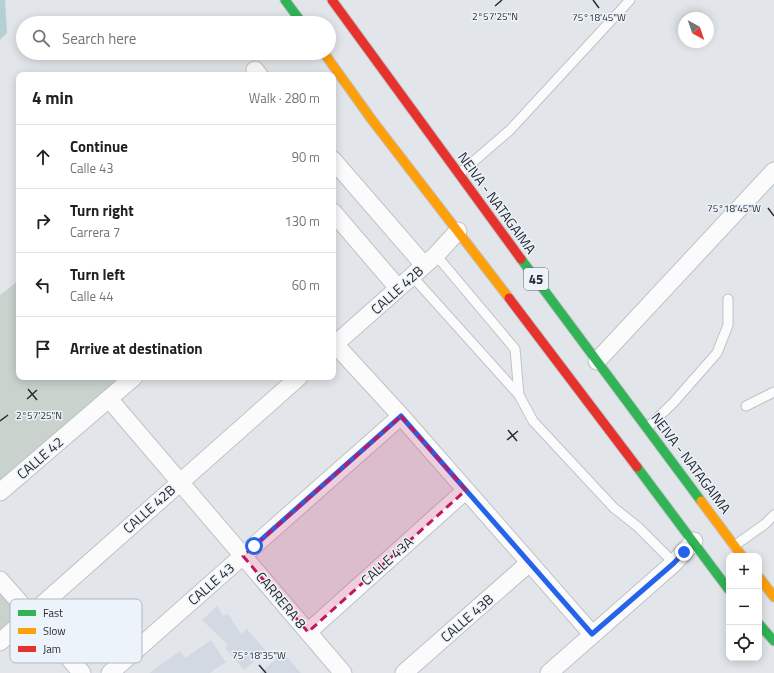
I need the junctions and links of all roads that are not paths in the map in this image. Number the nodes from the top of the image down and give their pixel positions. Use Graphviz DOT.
graph roads {
  1 [pos="285,0"];
  2 [pos="332,0"];
  3 [pos="630,0"];
  4 [pos="297,16"];
  5 [pos="329,60"];
  6 [pos="336,163"];
  7 [pos="774,171"];
  8 [pos="459,174"];
  9 [pos="336,216"];
  10 [pos="458,231"];
  11 [pos="424,266"];
  12 [pos="398,288"];
  13 [pos="728,299"];
  14 [pos="336,342"];
  15 [pos="336,346"];
  16 [pos="597,361"];
  17 [pos="130,380"];
  18 [pos="296,380"];
  19 [pos="774,392"];
  20 [pos="519,395"];
  21 [pos="108,399"];
  22 [pos="746,406"];
  23 [pos="401,416"];
  24 [pos="647,428"];
  25 [pos="180,482"];
  26 [pos="466,490"];
  27 [pos="0,492"];
  28 [pos="774,515"];
  29 [pos="694,541"];
  30 [pos="734,546"];
  31 [pos="740,553"];
  32 [pos="243,556"];
  33 [pos="529,563"];
  34 [pos="674,563"];
  35 [pos="0,580"];
  36 [pos="762,581"];
  37 [pos="728,589"];
  38 [pos="774,596"];
  39 [pos="17,599"];
  40 [pos="47,599"];
  41 [pos="760,625"];
  42 [pos="308,632"];
  43 [pos="10,633"];
  44 [pos="592,634"];
  45 [pos="774,641"];
  46 [pos="0,642"];
  47 [pos="142,645"];
  48 [pos="73,663"];
  49 [pos="121,663"];
  50 [pos="82,673"];
  51 [pos="110,673"];
  52 [pos="343,673"];
  53 [pos="404,673"];
  54 [pos="549,673"];
  1 -- 4 [label="highway"];
  2 -- 8 [label="highway, NEIVA - NATAGAIMA / 45"];
  3 -- 8 [label="lane"];
  5 -- 10 [label="highway, 45"];
  6 -- 11 [label="street"];
  7 -- 16 [label="street"];
  8 -- 16 [label="highway, NEIVA - NATAGAIMA / 45"];
  9 -- 12 [label="street"];
  10 -- 11 [label="street, CALLE 42B"];
  10 -- 29 [label="highway, 45"];
  11 -- 12 [label="street, CALLE 42B"];
  11 -- 20 [label="lane"];
  11 -- 20 [label="lane"];
  12 -- 14 [label="street, CALLE 42B"];
  13 -- 24 [label="lane"];
  15 -- 23 [label="street"];
  16 -- 24 [label="highway, NEIVA - NATAGAIMA / 45"];
  17 -- 21 [label="street, CALLE 42"];
  18 -- 25 [label="street, CALLE 42B"];
  19 -- 22 [label="lane"];
  20 -- 34 [label="lane"];
  21 -- 25 [label="street, CARRERA 8"];
  21 -- 27 [label="street, CALLE 42"];
  23 -- 26 [label="street"];
  23 -- 32 [label="street, CALLE 43"];
  24 -- 30 [label="highway, NEIVA - NATAGAIMA / 45"];
  25 -- 32 [label="street, CARRERA 8"];
  25 -- 40 [label="street, CALLE 42B"];
  26 -- 33 [label="street"];
  26 -- 42 [label="street, CALLE 43A"];
  28 -- 30 [label="lane"];
  29 -- 34 [label="street"];
  29 -- 37 [label="highway, 45"];
  30 -- 31 [label="highway, NEIVA - NATAGAIMA / 45"];
  32 -- 42 [label="street, CARRERA 8"];
  32 -- 47 [label="street, CALLE 43"];
  33 -- 44 [label="street"];
  33 -- 53 [label="street, CALLE 43B"];
  34 -- 44 [label="street"];
  35 -- 39 [label="street"];
  36 -- 38 [label="highway"];
  41 -- 45 [label="highway"];
  42 -- 52 [label="street, CARRERA 8"];
  43 -- 46 [label="street, CALLE 42B"];
  44 -- 54 [label="street"];
  48 -- 50 [label="street"];
  49 -- 51 [label="street, CALLE 43"];
}
